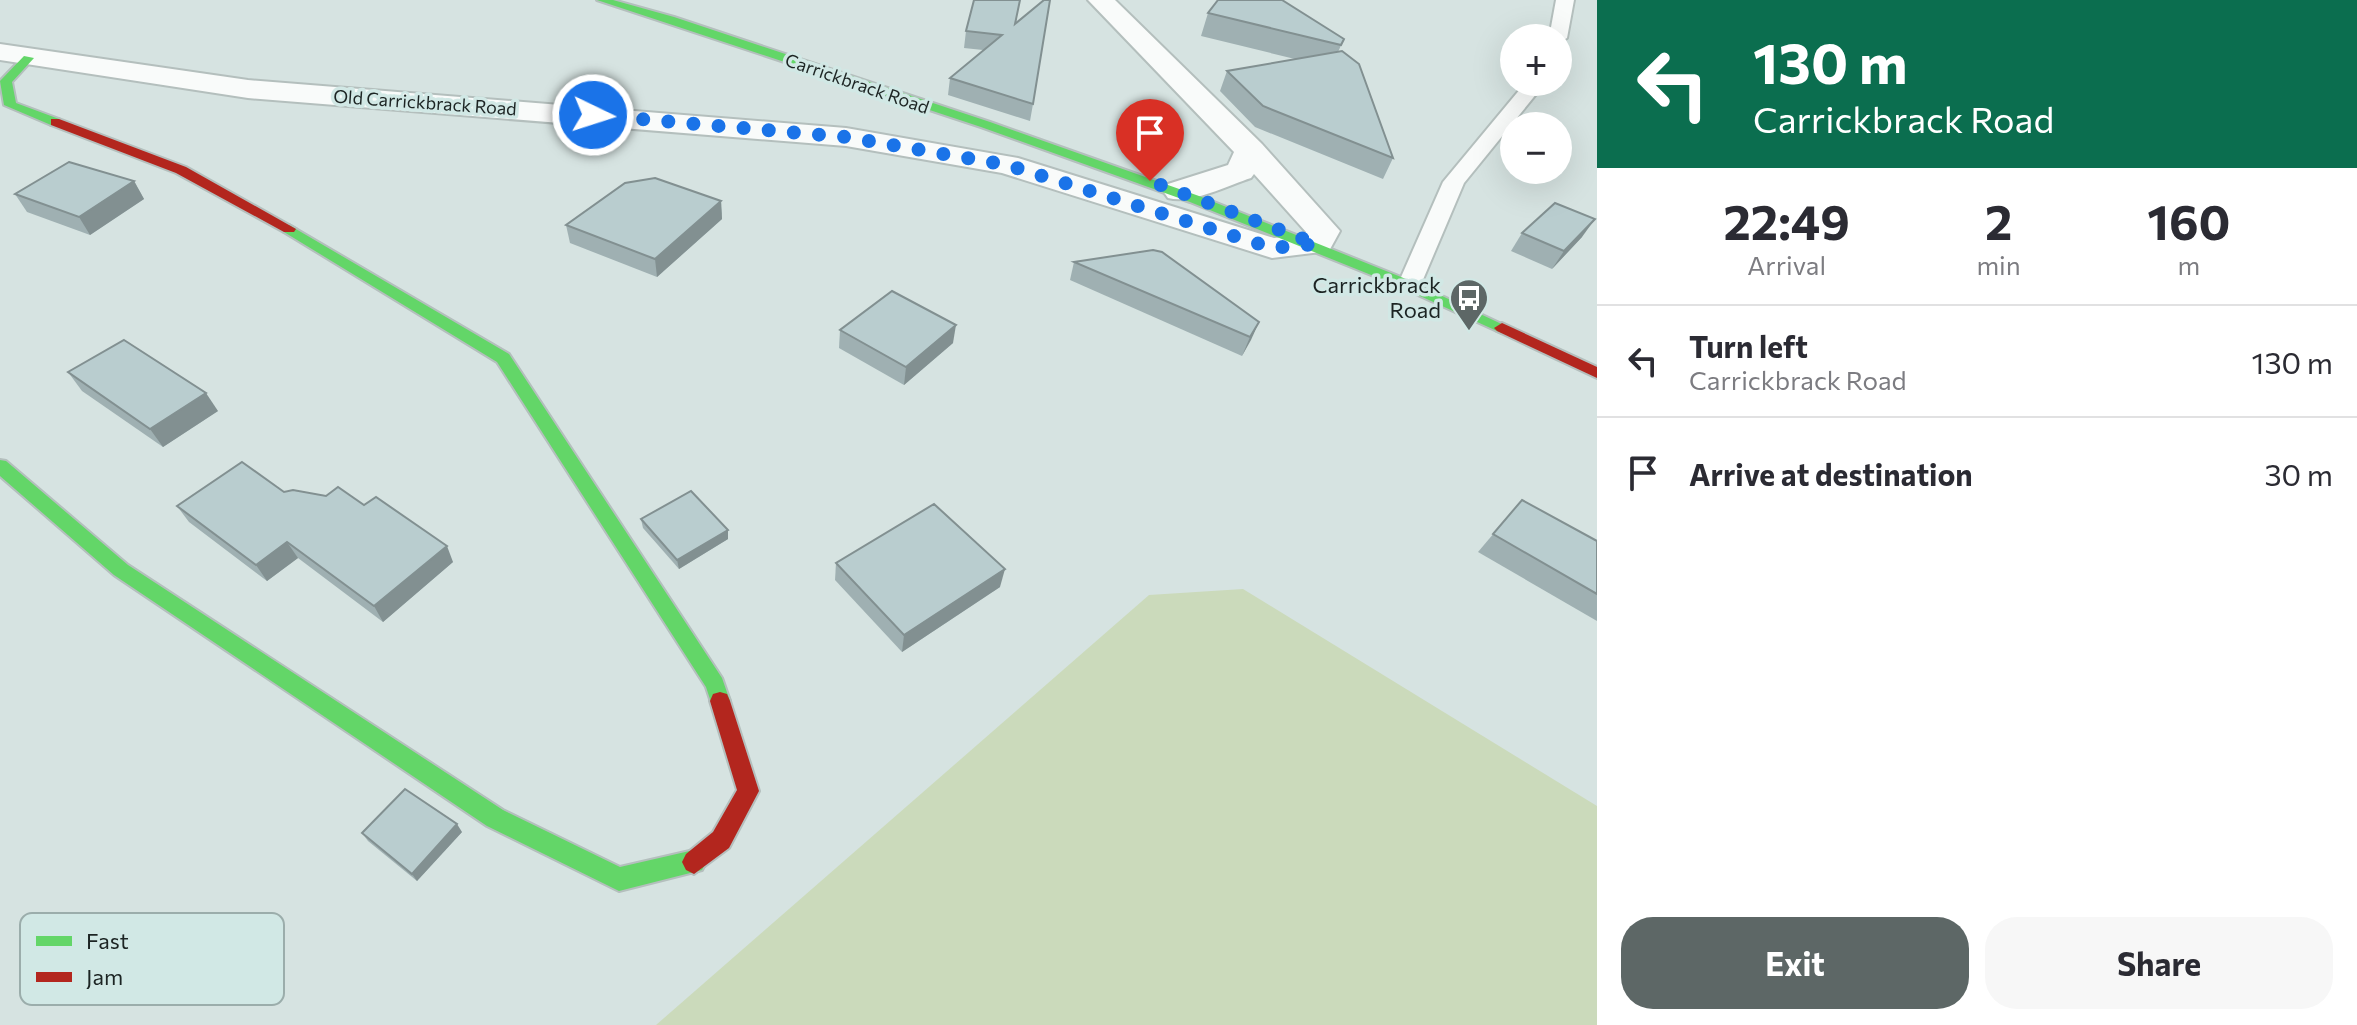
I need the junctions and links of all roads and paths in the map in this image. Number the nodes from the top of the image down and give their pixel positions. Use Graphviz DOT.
graph roads {
  1 [pos="602,0"];
  2 [pos="1101,0"];
  3 [pos="1565,0"];
  4 [pos="1561,24"];
  5 [pos="14,55"];
  6 [pos="1525,96"];
  7 [pos="1251,150"];
  8 [pos="1179,191"];
  9 [pos="1317,244"];
  10 [pos="1410,284"];
  11 [pos="1597,373"];
  12 [pos="0,466"];
  1 -- 8 [label="street, Carrickbrack Road"];
  2 -- 7 [label="street"];
  3 -- 4 [label="lane"];
  5 -- 9 [label="street, Old Carrickbrack Road"];
  5 -- 12 [label="street"];
  6 -- 10 [label="lane"];
  7 -- 8 [label="street"];
  7 -- 9 [label="street"];
  8 -- 9 [label="street, Carrickbrack Road"];
  9 -- 10 [label="street, Carrickbrack Road"];
  10 -- 11 [label="street, Carrickbrack Road"];
}
